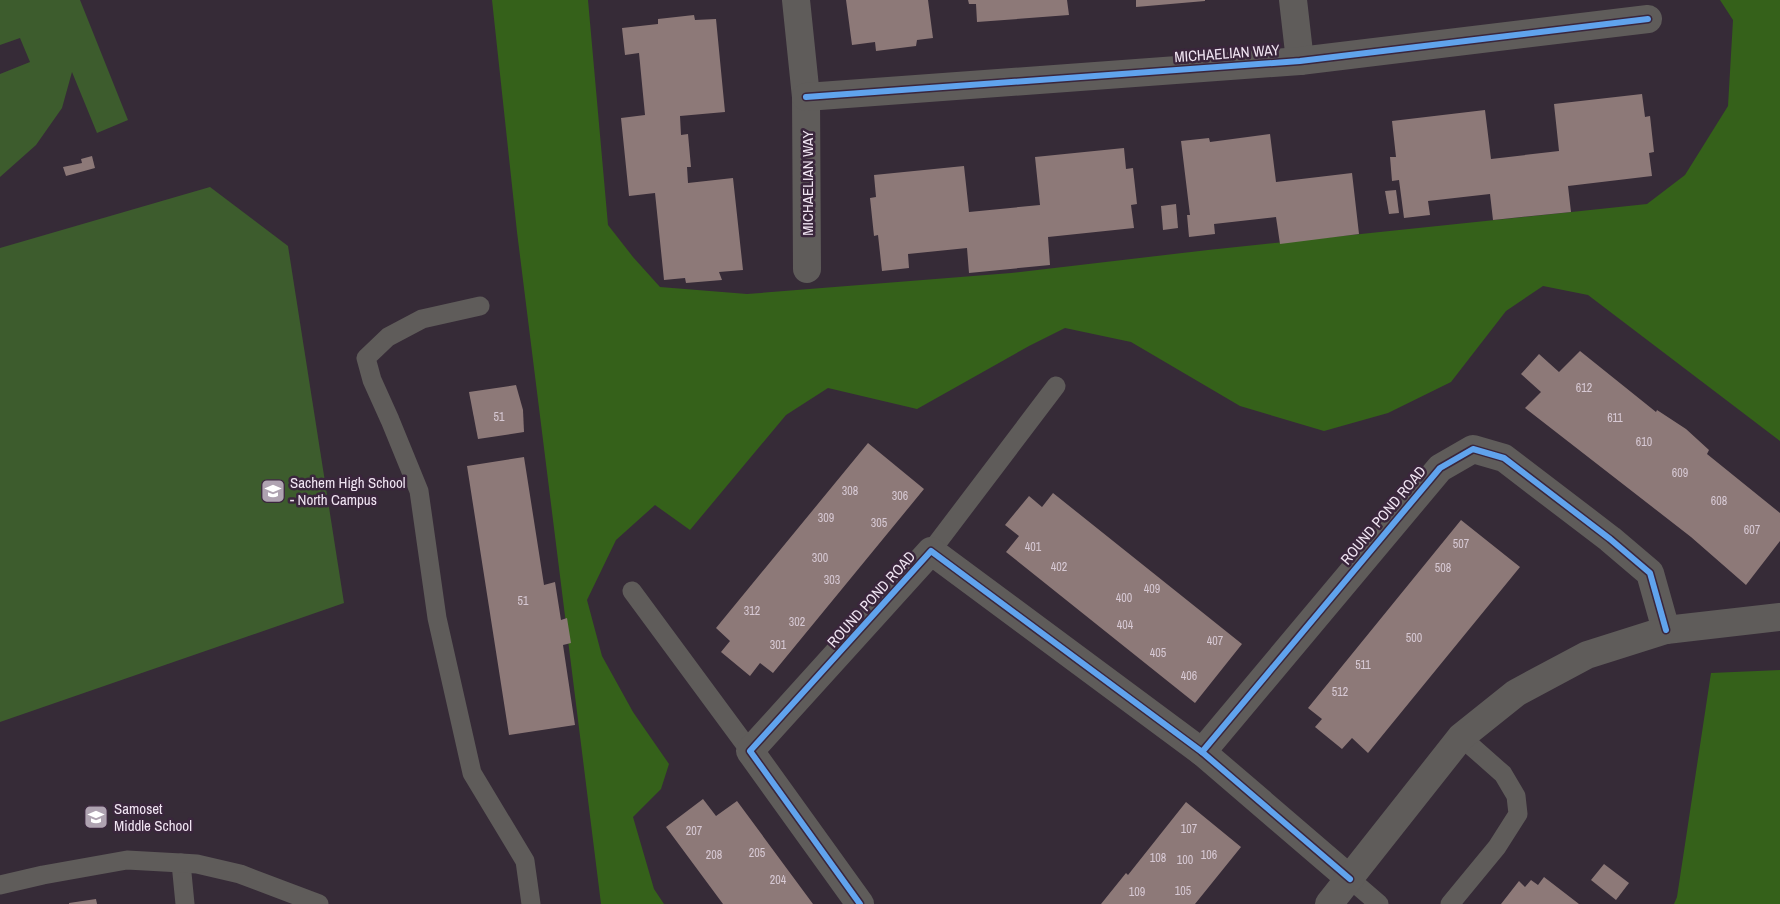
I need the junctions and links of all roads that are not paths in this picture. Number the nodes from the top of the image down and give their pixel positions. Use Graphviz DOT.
graph roads {
  1 [pos="796,0"];
  2 [pos="1293,0"];
  3 [pos="1648,19"];
  4 [pos="1300,61"];
  5 [pos="806,97"];
  6 [pos="807,269"];
  7 [pos="480,306"];
  8 [pos="1056,386"];
  9 [pos="931,551"];
  10 [pos="632,591"];
  11 [pos="1780,617"];
  12 [pos="1666,630"];
  13 [pos="1461,737"];
  14 [pos="750,751"];
  15 [pos="1202,752"];
  16 [pos="181,862"];
  17 [pos="1350,879"];
  18 [pos="0,885"];
  19 [pos="184,904"];
  20 [pos="319,904"];
  21 [pos="531,904"];
  22 [pos="860,904"];
  23 [pos="1329,904"];
  24 [pos="1379,904"];
  25 [pos="1450,904"];
  1 -- 5 [label="street, MICHAELIAN WAY"];
  2 -- 4 [label="street"];
  3 -- 4 [label="street, MICHAELIAN WAY"];
  4 -- 5 [label="street, MICHAELIAN WAY"];
  5 -- 6 [label="street, MICHAELIAN WAY"];
  7 -- 21 [label="lane"];
  8 -- 9 [label="lane"];
  9 -- 14 [label="street, ROUND POND ROAD"];
  9 -- 15 [label="street, ROUND POND ROAD"];
  10 -- 14 [label="lane"];
  11 -- 12 [label="street"];
  12 -- 13 [label="street"];
  12 -- 15 [label="street, ROUND POND ROAD"];
  13 -- 17 [label="street"];
  13 -- 25 [label="lane"];
  14 -- 22 [label="street"];
  15 -- 17 [label="street, ROUND POND ROAD"];
  16 -- 18 [label="lane"];
  16 -- 19 [label="lane"];
  16 -- 20 [label="lane"];
  17 -- 23 [label="street"];
  17 -- 24 [label="lane"];
}
